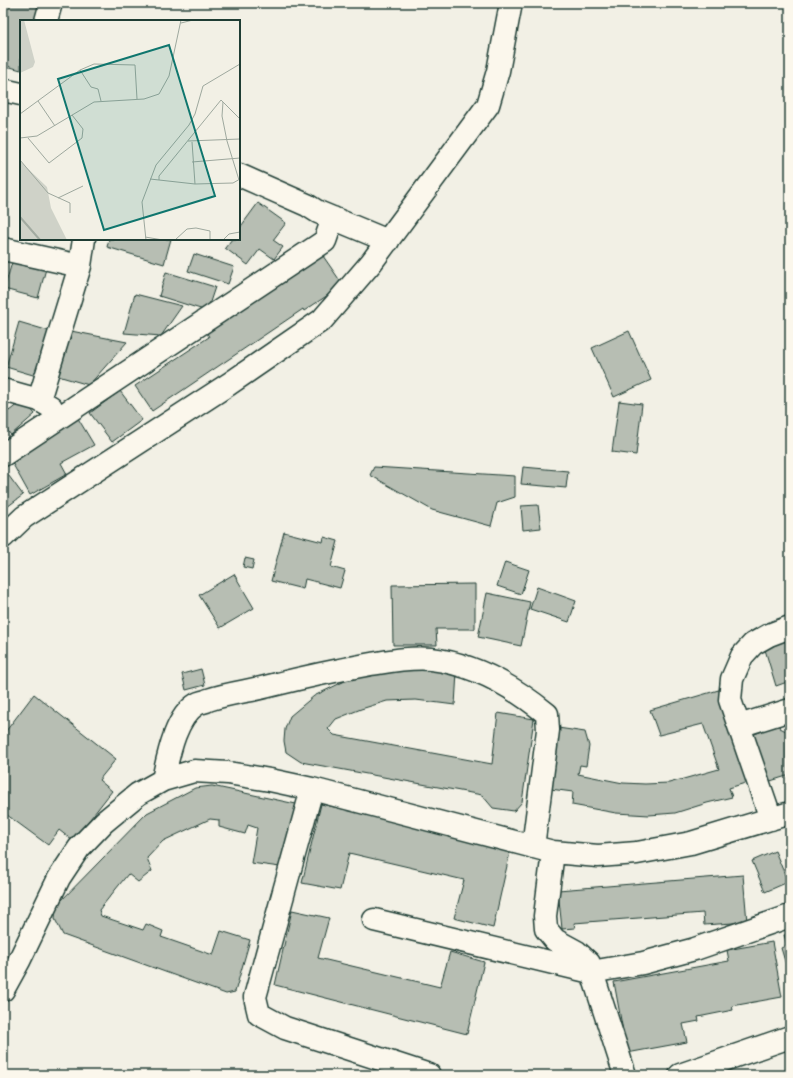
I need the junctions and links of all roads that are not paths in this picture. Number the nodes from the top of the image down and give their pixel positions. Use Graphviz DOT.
graph roads {
  1 [pos="52,3"];
  2 [pos="511,3"];
  3 [pos="46,20"];
  4 [pos="3,90"];
  5 [pos="20,94"];
  6 [pos="240,175"];
  7 [pos="333,218"];
  8 [pos="84,240"];
  9 [pos="388,241"];
  10 [pos="3,249"];
  11 [pos="80,266"];
  12 [pos="3,390"];
  13 [pos="39,400"];
  14 [pos="65,414"];
  15 [pos="3,456"];
  16 [pos="3,537"];
  17 [pos="790,627"];
  18 [pos="790,710"];
  19 [pos="740,726"];
  20 [pos="163,780"];
  21 [pos="312,789"];
  22 [pos="781,816"];
  23 [pos="543,850"];
  24 [pos="790,916"];
  25 [pos="374,920"];
  26 [pos="591,972"];
  27 [pos="3,990"];
  28 [pos="790,1037"];
  29 [pos="429,1075"];
  30 [pos="625,1075"];
  31 [pos="680,1075"];
  1 -- 3 [label="street"];
  2 -- 9 [label="street"];
  4 -- 5 [label="street"];
  6 -- 7 [label="street"];
  7 -- 9 [label="street"];
  7 -- 14 [label="street"];
  8 -- 11 [label="street"];
  9 -- 16 [label="street"];
  10 -- 11 [label="street"];
  11 -- 13 [label="street"];
  12 -- 13 [label="street"];
  13 -- 14 [label="street"];
  14 -- 15 [label="street"];
  17 -- 19 [label="street"];
  18 -- 19 [label="street"];
  19 -- 22 [label="street"];
  20 -- 21 [label="street"];
  20 -- 23 [label="street"];
  20 -- 27 [label="street"];
  21 -- 23 [label="street"];
  21 -- 29 [label="street"];
  22 -- 23 [label="street"];
  23 -- 26 [label="street"];
  24 -- 26 [label="street"];
  25 -- 26 [label="street"];
  26 -- 30 [label="street"];
  28 -- 31 [label="street"];
}
